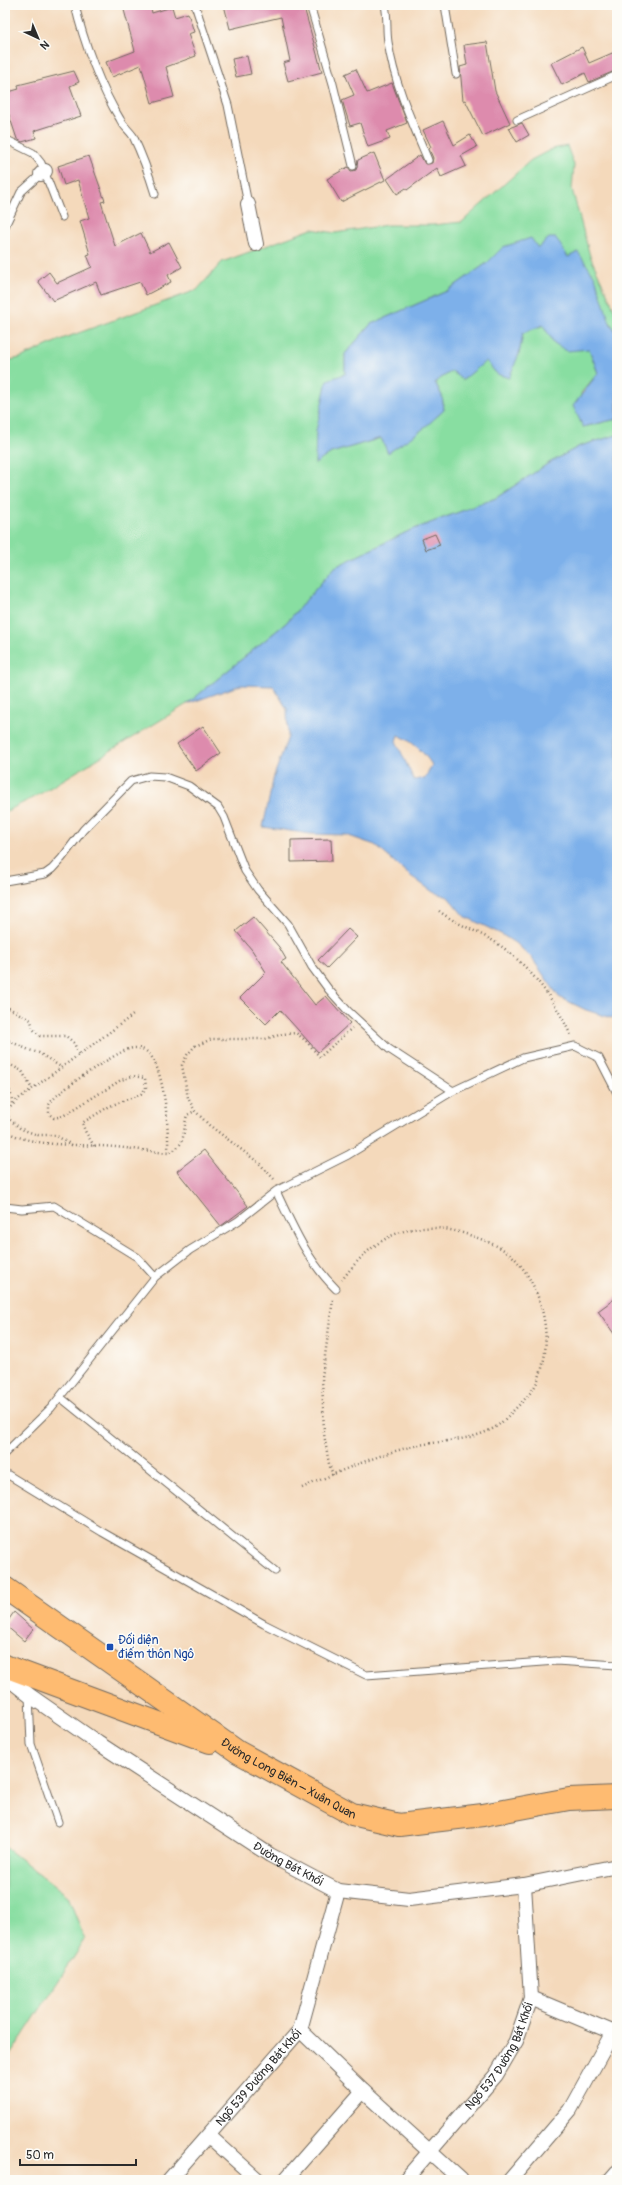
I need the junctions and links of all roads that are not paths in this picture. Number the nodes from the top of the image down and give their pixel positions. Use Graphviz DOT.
graph roads {
  1 [pos="75,5"];
  2 [pos="195,5"];
  3 [pos="310,5"];
  4 [pos="385,5"];
  5 [pos="445,5"];
  6 [pos="456,74"];
  7 [pos="617,75"];
  8 [pos="517,120"];
  9 [pos="5,138"];
  10 [pos="428,160"];
  11 [pos="353,166"];
  12 [pos="43,173"];
  13 [pos="155,194"];
  14 [pos="248,204"];
  15 [pos="62,218"];
  16 [pos="5,226"];
  17 [pos="256,244"];
  18 [pos="5,881"];
  19 [pos="453,1091"];
  20 [pos="617,1093"];
  21 [pos="276,1191"];
  22 [pos="5,1207"];
  23 [pos="155,1277"];
  24 [pos="336,1289"];
  25 [pos="60,1397"];
  26 [pos="5,1453"];
  27 [pos="5,1473"];
  28 [pos="275,1571"];
  29 [pos="5,1588"];
  30 [pos="617,1665"];
  31 [pos="5,1666"];
  32 [pos="5,1676"];
  33 [pos="29,1695"];
  34 [pos="238,1752"];
  35 [pos="617,1797"];
  36 [pos="58,1822"];
  37 [pos="617,1866"];
  38 [pos="524,1885"];
  39 [pos="338,1891"];
  40 [pos="532,1998"];
  41 [pos="300,2030"];
  42 [pos="615,2033"];
  43 [pos="362,2091"];
  44 [pos="208,2136"];
  45 [pos="430,2152"];
  46 [pos="617,2172"];
  47 [pos="169,2180"];
  48 [pos="258,2180"];
  49 [pos="285,2180"];
  50 [pos="405,2180"];
  51 [pos="461,2180"];
  52 [pos="510,2180"];
  53 [pos="610,2180"];
  1 -- 13 [label="lane"];
  2 -- 14 [label="lane"];
  3 -- 11 [label="lane"];
  4 -- 10 [label="lane"];
  5 -- 6 [label="lane"];
  7 -- 8 [label="lane"];
  9 -- 12 [label="lane"];
  12 -- 15 [label="lane"];
  12 -- 16 [label="lane"];
  14 -- 17 [label="street"];
  18 -- 19 [label="lane"];
  19 -- 20 [label="lane"];
  19 -- 21 [label="lane"];
  21 -- 23 [label="lane"];
  21 -- 24 [label="lane"];
  22 -- 23 [label="lane"];
  23 -- 25 [label="lane"];
  25 -- 26 [label="lane"];
  25 -- 28 [label="lane"];
  27 -- 30 [label="lane"];
  29 -- 34 [label="main road, Đường Long Biên – Xuân Quan"];
  31 -- 34 [label="main road"];
  32 -- 33 [label="street, Đường Bát Khối"];
  33 -- 36 [label="lane"];
  33 -- 39 [label="street, Đường Bát Khối"];
  34 -- 35 [label="main road, Đường Long Biên – Xuân Quan"];
  37 -- 38 [label="street, Đường Bát Khối"];
  38 -- 39 [label="street, Đường Bát Khối"];
  38 -- 40 [label="street, Ngõ 537 Đường Bát Khối"];
  39 -- 41 [label="street, Ngõ 539 Đường Bát Khối"];
  40 -- 42 [label="street"];
  40 -- 45 [label="street, Ngõ 537 Đường Bát Khối"];
  41 -- 43 [label="street"];
  41 -- 44 [label="street, Ngõ 539 Đường Bát Khối"];
  42 -- 52 [label="street"];
  43 -- 45 [label="street"];
  43 -- 49 [label="street"];
  44 -- 47 [label="street, Ngõ 539 Đường Bát Khối"];
  44 -- 48 [label="street"];
  45 -- 50 [label="street, Ngõ 537 Đường Bát Khối"];
  45 -- 51 [label="street"];
  46 -- 53 [label="street"];
}
